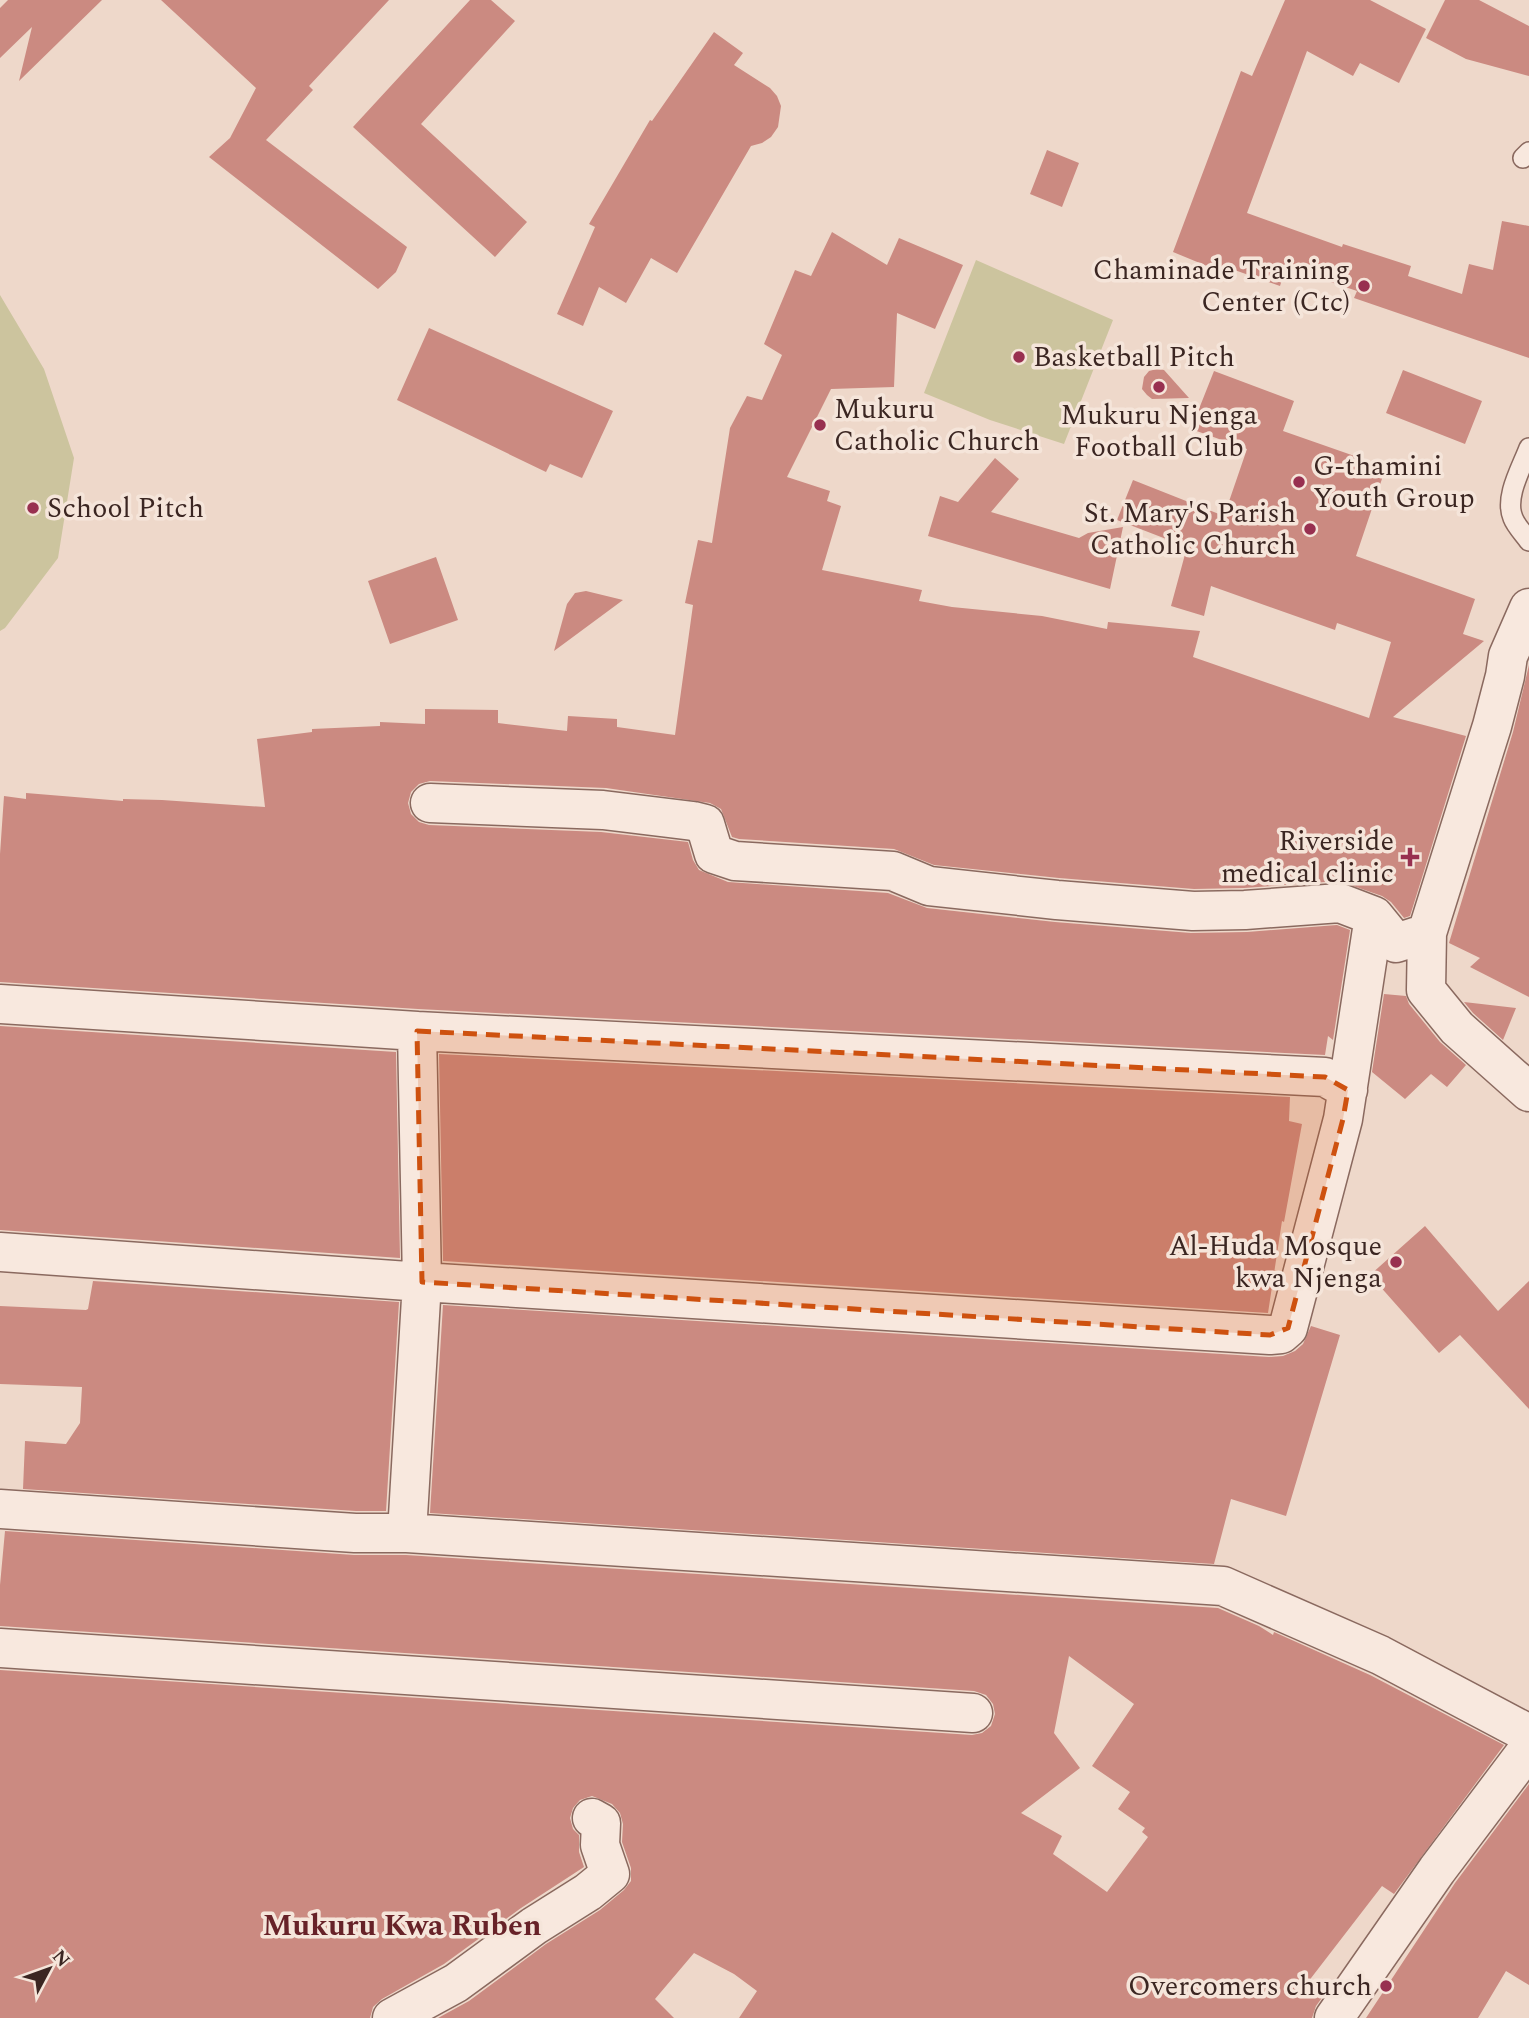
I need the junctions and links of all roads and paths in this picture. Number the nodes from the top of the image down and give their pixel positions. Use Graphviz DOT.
graph roads {
  1 [pos="1529,447"];
  2 [pos="1529,541"];
  3 [pos="1529,608"];
  4 [pos="429,803"];
  5 [pos="1374,916"];
  6 [pos="1427,933"];
  7 [pos="0,1004"];
  8 [pos="417,1031"];
  9 [pos="1348,1090"];
  10 [pos="1529,1092"];
  11 [pos="0,1252"];
  12 [pos="422,1282"];
  13 [pos="0,1509"];
  14 [pos="407,1533"];
  15 [pos="0,1648"];
  16 [pos="973,1713"];
  17 [pos="1529,1734"];
  18 [pos="1529,1748"];
  19 [pos="592,1818"];
  20 [pos="392,2018"];
  21 [pos="1334,2018"];
  1 -- 2 [label="lane"];
  3 -- 6 [label="street"];
  4 -- 5 [label="street"];
  5 -- 6 [label="street"];
  5 -- 9 [label="street"];
  6 -- 10 [label="street"];
  7 -- 8 [label="street"];
  8 -- 9 [label="street"];
  8 -- 12 [label="street"];
  9 -- 12 [label="street"];
  11 -- 12 [label="street"];
  12 -- 14 [label="street"];
  13 -- 14 [label="street"];
  14 -- 17 [label="street"];
  15 -- 16 [label="street"];
  18 -- 21 [label="street"];
  19 -- 20 [label="street"];
}
